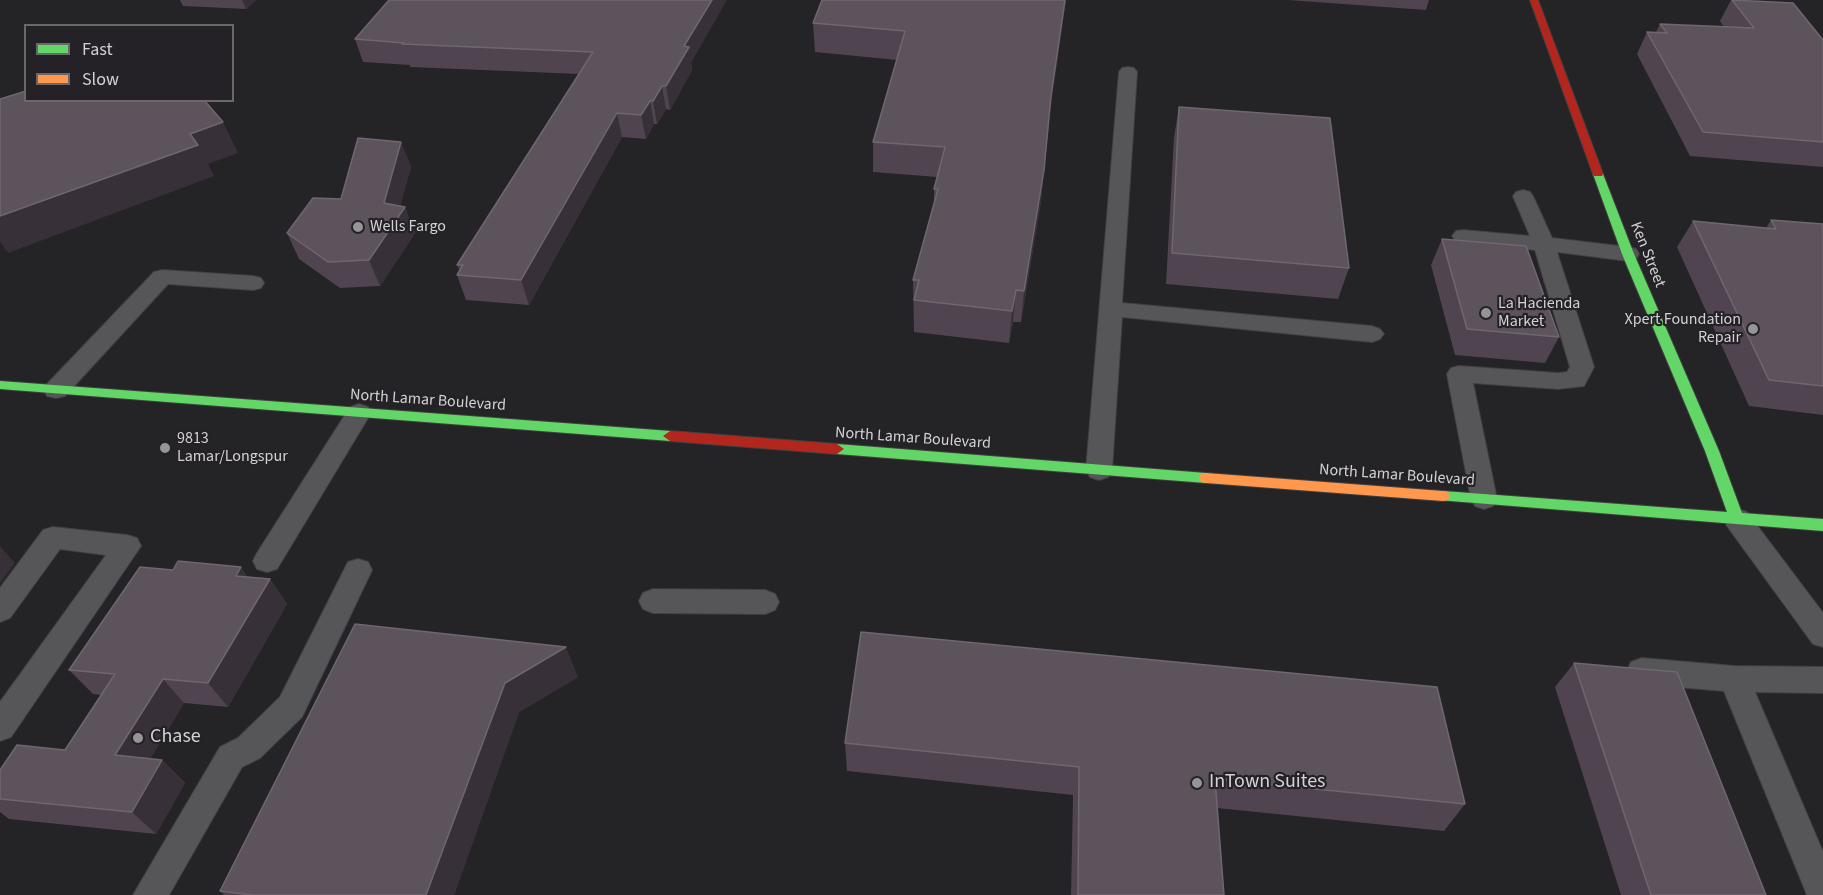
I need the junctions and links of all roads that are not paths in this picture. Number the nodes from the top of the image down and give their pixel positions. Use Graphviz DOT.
graph roads {
  1 [pos="1534,0"];
  2 [pos="1128,72"];
  3 [pos="1523,196"];
  4 [pos="1463,236"];
  5 [pos="1544,244"];
  6 [pos="1628,254"];
  7 [pos="253,283"];
  8 [pos="1111,309"];
  9 [pos="1372,334"];
  10 [pos="0,385"];
  11 [pos="56,390"];
  12 [pos="359,413"];
  13 [pos="1099,470"];
  14 [pos="1484,499"];
  15 [pos="1737,519"];
  16 [pos="1823,525"];
  17 [pos="267,561"];
  18 [pos="358,570"];
  19 [pos="653,601"];
  20 [pos="765,602"];
  21 [pos="0,610"];
  22 [pos="1823,635"];
  23 [pos="1610,668"];
  24 [pos="1734,679"];
  25 [pos="1823,680"];
  26 [pos="0,728"];
  27 [pos="1823,893"];
  28 [pos="150,895"];
  1 -- 6 [label="main road, Ken Street"];
  2 -- 8 [label="lane"];
  3 -- 5 [label="lane"];
  4 -- 5 [label="lane"];
  5 -- 6 [label="lane"];
  5 -- 14 [label="lane"];
  6 -- 15 [label="main road, Ken Street"];
  7 -- 11 [label="lane"];
  8 -- 9 [label="lane"];
  8 -- 13 [label="lane"];
  10 -- 11 [label="main road, North Lamar Boulevard"];
  11 -- 12 [label="main road, North Lamar Boulevard"];
  12 -- 13 [label="main road, North Lamar Boulevard"];
  12 -- 17 [label="lane"];
  13 -- 14 [label="main road, North Lamar Boulevard"];
  14 -- 15 [label="main road, North Lamar Boulevard"];
  15 -- 16 [label="main road, North Lamar Boulevard"];
  15 -- 22 [label="lane"];
  18 -- 28 [label="lane"];
  19 -- 20 [label="lane"];
  21 -- 26 [label="lane"];
  23 -- 24 [label="lane"];
  24 -- 25 [label="lane"];
  24 -- 27 [label="lane"];
}
